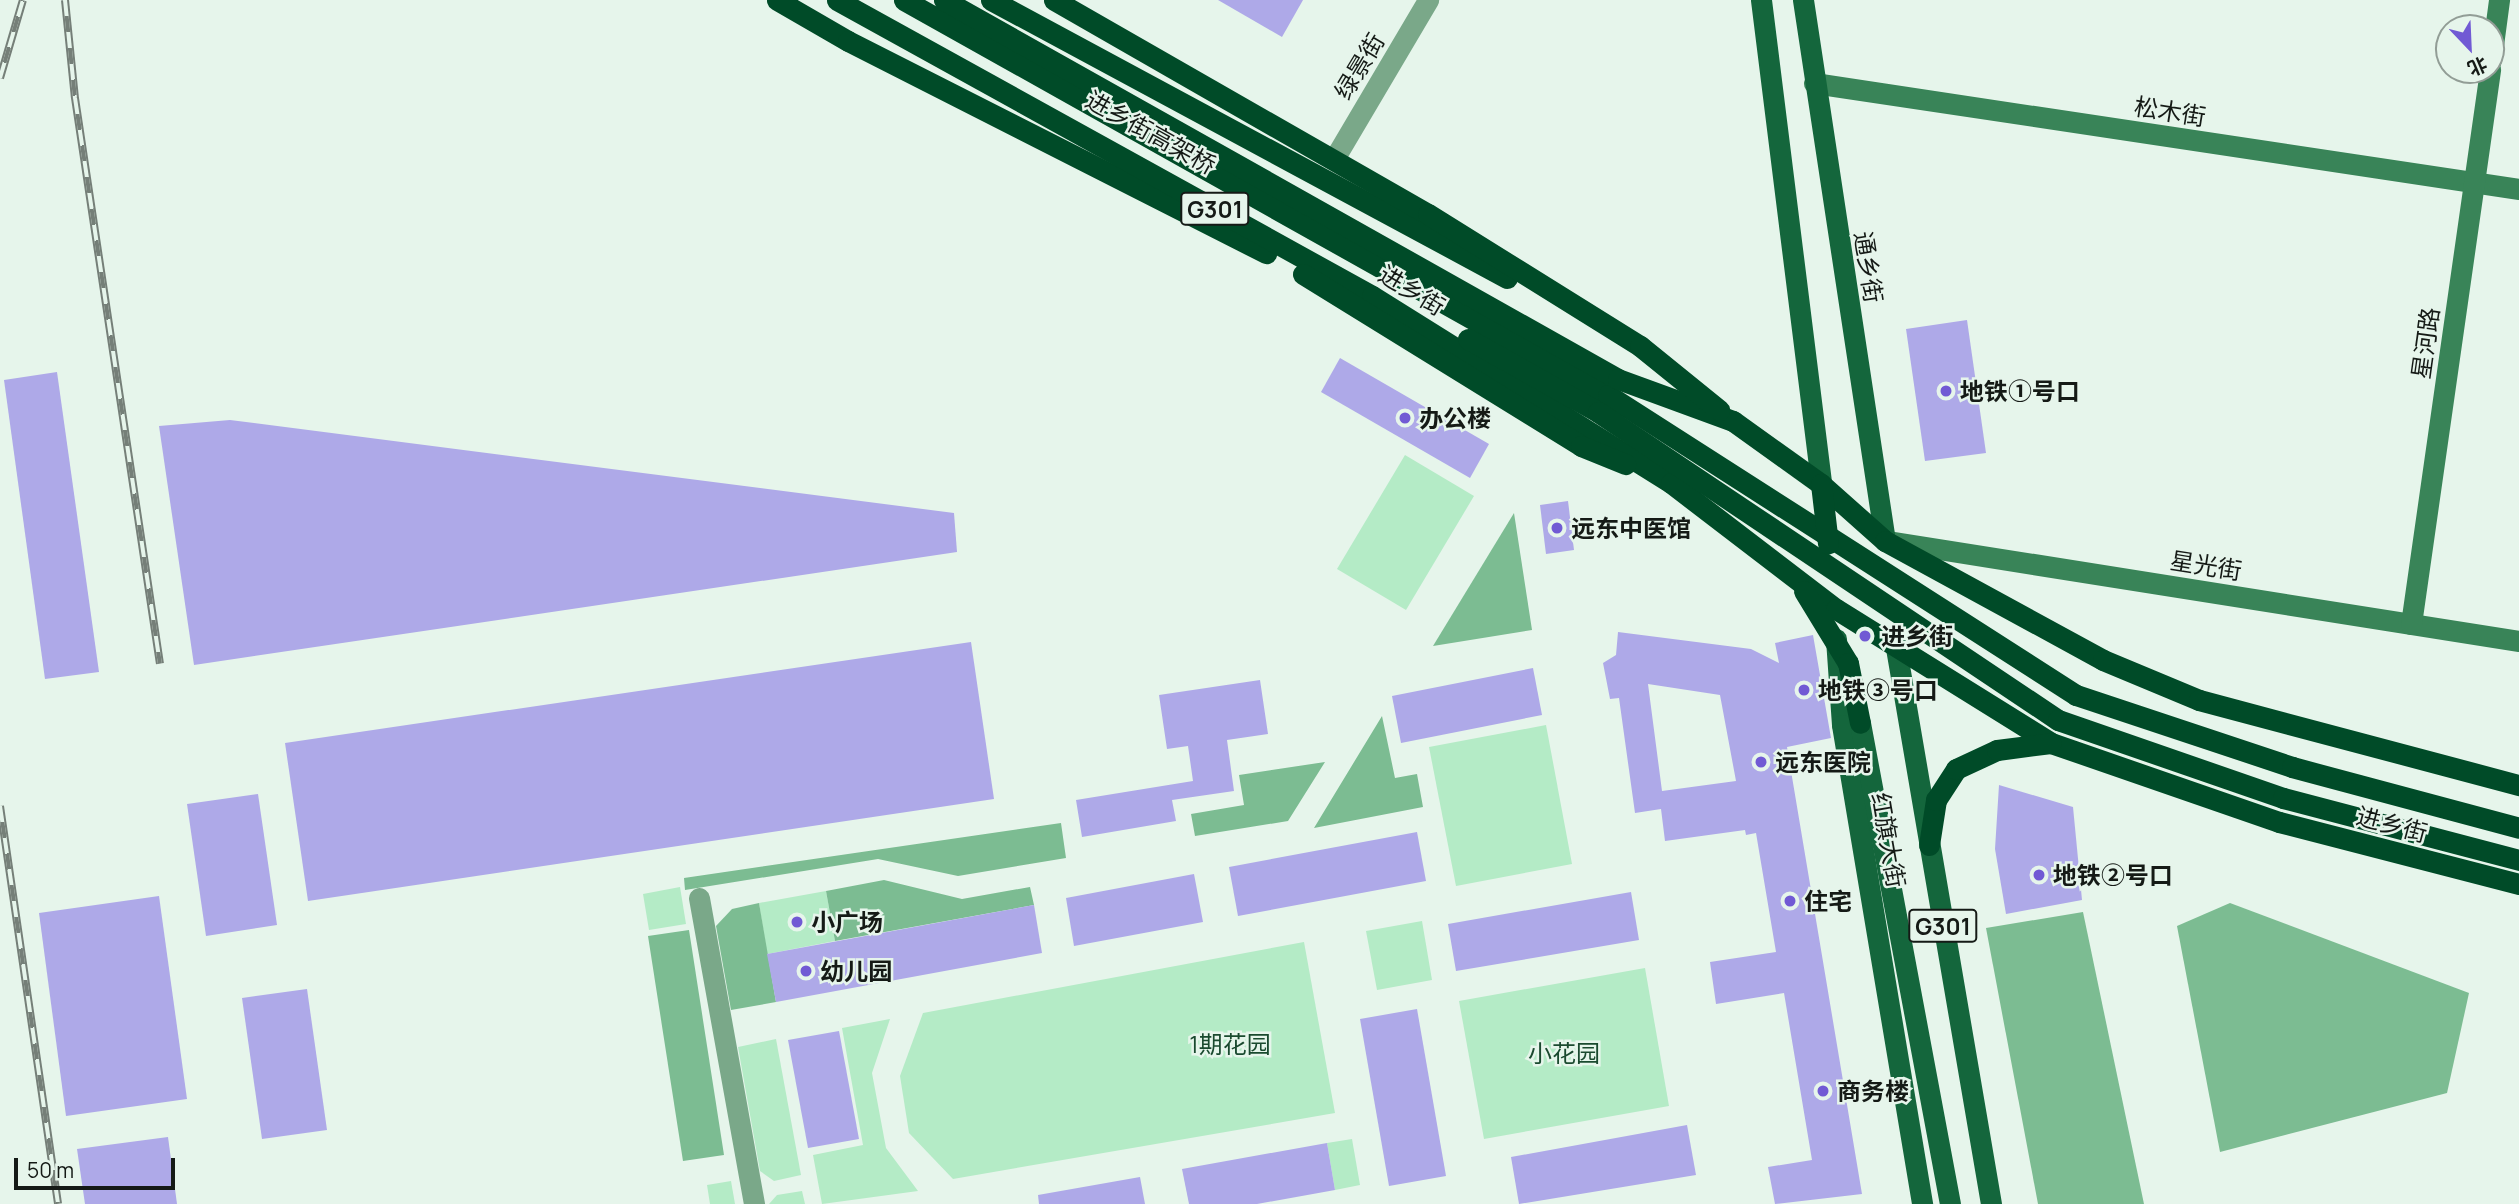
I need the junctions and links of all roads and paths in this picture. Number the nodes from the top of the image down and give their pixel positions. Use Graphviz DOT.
graph roads {
  1 [pos="777,0"];
  2 [pos="837,0"];
  3 [pos="904,0"];
  4 [pos="944,0"];
  5 [pos="991,0"];
  6 [pos="1054,0"];
  7 [pos="1428,0"];
  8 [pos="1761,0"];
  9 [pos="1803,0"];
  10 [pos="862,7"];
  11 [pos="848,41"];
  12 [pos="1814,83"];
  13 [pos="2488,84"];
  14 [pos="1334,159"];
  15 [pos="2474,183"];
  16 [pos="2519,189"];
  17 [pos="1606,326"];
  18 [pos="1603,403"];
  19 [pos="1733,421"];
  20 [pos="1671,483"];
  21 [pos="1821,484"];
  22 [pos="1705,485"];
  23 [pos="1885,541"];
  24 [pos="1836,609"];
  25 [pos="2411,624"];
  26 [pos="2519,641"];
  27 [pos="1896,648"];
  28 [pos="1860,723"];
  29 [pos="2051,743"];
  30 [pos="2519,785"];
  31 [pos="2519,828"];
  32 [pos="1929,845"];
  33 [pos="2519,860"];
  34 [pos="2519,884"];
  35 [pos="699,898"];
  36 [pos="754,1204"];
  37 [pos="1922,1204"];
  38 [pos="1950,1204"];
  39 [pos="1991,1204"];
  1 -- 11 [label="highway"];
  2 -- 10 [label="highway, 进乡街 / G301"];
  3 -- 18 [label="highway, 进乡街高架桥"];
  4 -- 19 [label="highway, 进乡街 / G301"];
  5 -- 17 [label="highway"];
  6 -- 14 [label="highway"];
  7 -- 14 [label="street, 绿景街"];
  8 -- 21 [label="main road"];
  9 -- 12 [label="main road, 通乡街"];
  10 -- 11 [label="highway"];
  10 -- 18 [label="highway, 进乡街高架桥"];
  10 -- 20 [label="highway, 进乡街 / G301"];
  11 -- 20 [label="highway"];
  12 -- 15 [label="street, 松木街"];
  12 -- 23 [label="main road, 通乡街"];
  13 -- 15 [label="street, 星河路"];
  14 -- 17 [label="highway"];
  15 -- 16 [label="street, 松木街"];
  15 -- 25 [label="street, 星河路"];
  17 -- 19 [label="highway"];
  18 -- 22 [label="highway, 进乡街"];
  18 -- 31 [label="highway, 进乡街"];
  19 -- 21 [label="highway, 进乡街 / G301"];
  20 -- 24 [label="highway, 进乡街 / G301"];
  21 -- 23 [label="highway, 进乡街 / G301"];
  21 -- 24 [label="highway, 红旗大街"];
  22 -- 28 [label="highway"];
  22 -- 33 [label="highway, 进乡街"];
  23 -- 25 [label="street, 星光街"];
  23 -- 27 [label="highway, 红旗大街 / G301"];
  23 -- 30 [label="highway, 进乡街"];
  24 -- 27 [label="highway, 进乡街 / G301"];
  24 -- 37 [label="main road, 红旗大街 / G301"];
  25 -- 26 [label="street, 星光街"];
  27 -- 29 [label="highway, 进乡街"];
  27 -- 32 [label="main road, 红旗大街 / G301"];
  28 -- 38 [label="main road"];
  29 -- 32 [label="highway"];
  29 -- 34 [label="highway, 进乡街"];
  32 -- 39 [label="main road, 红旗大街 / G301"];
  35 -- 36 [label="street"];
}
